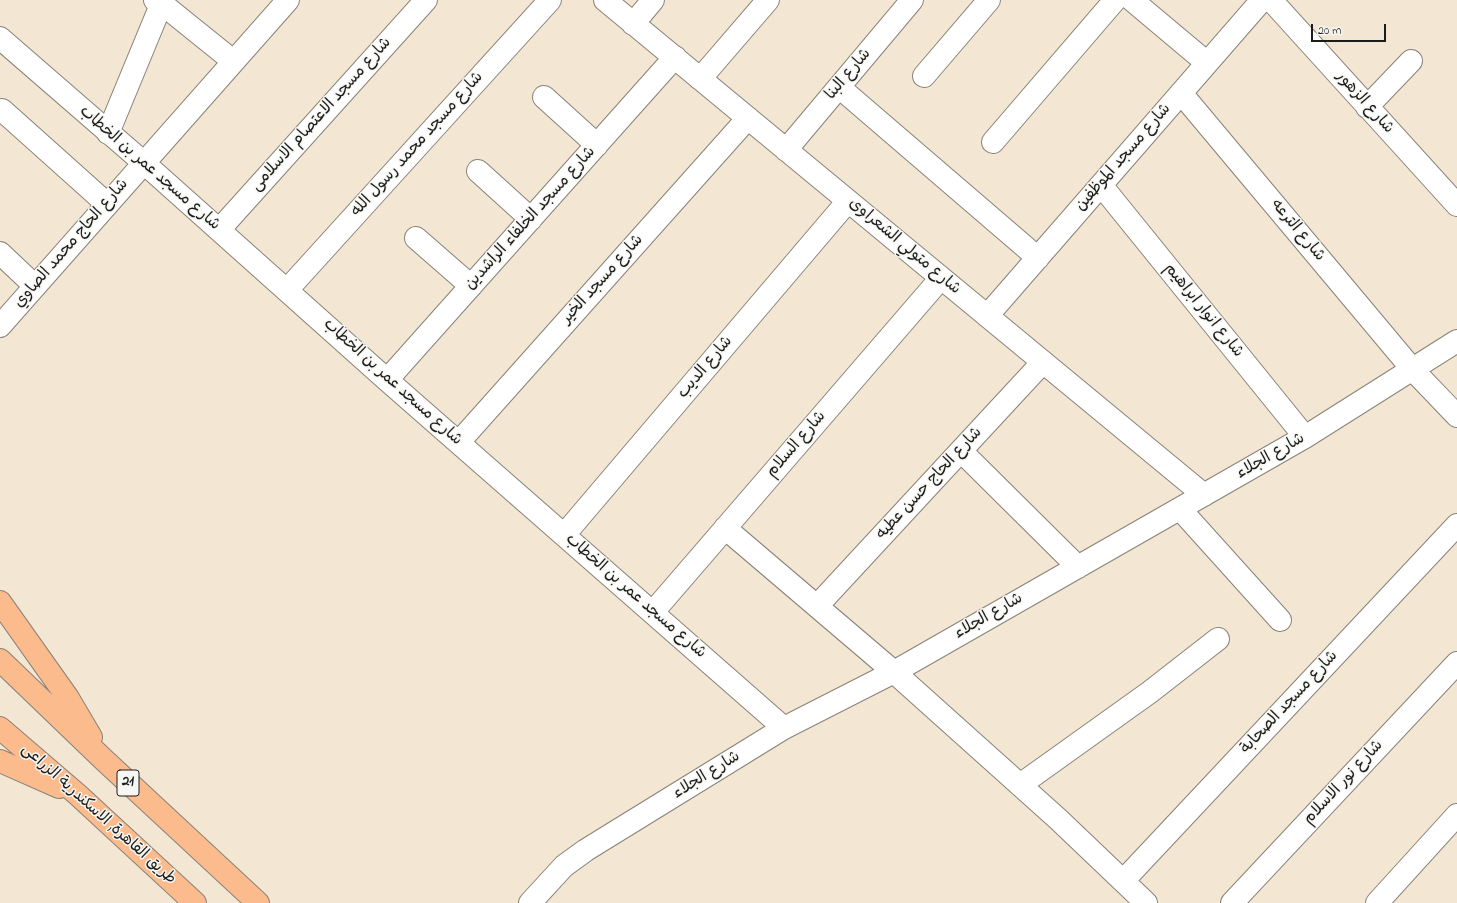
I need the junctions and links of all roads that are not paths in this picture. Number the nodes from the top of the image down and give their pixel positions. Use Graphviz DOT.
graph roads {
  1 [pos="288,0"];
  2 [pos="426,0"];
  3 [pos="550,0"];
  4 [pos="605,0"];
  5 [pos="653,0"];
  6 [pos="768,0"];
  7 [pos="912,0"];
  8 [pos="989,0"];
  9 [pos="1115,0"];
  10 [pos="1132,0"];
  11 [pos="1262,0"];
  12 [pos="1271,0"];
  13 [pos="160,1"];
  14 [pos="633,24"];
  15 [pos="0,38"];
  16 [pos="675,58"];
  17 [pos="1412,61"];
  18 [pos="234,62"];
  19 [pos="1207,63"];
  20 [pos="924,76"];
  21 [pos="700,79"];
  22 [pos="839,87"];
  23 [pos="1181,93"];
  24 [pos="544,97"];
  25 [pos="1367,106"];
  26 [pos="2,110"];
  27 [pos="748,118"];
  28 [pos="108,133"];
  29 [pos="993,142"];
  30 [pos="597,145"];
  31 [pos="786,150"];
  32 [pos="144,163"];
  33 [pos="478,170"];
  34 [pos="1101,185"];
  35 [pos="848,201"];
  36 [pos="107,204"];
  37 [pos="1457,205"];
  38 [pos="531,219"];
  39 [pos="219,230"];
  40 [pos="416,238"];
  41 [pos="0,253"];
  42 [pos="1038,258"];
  43 [pos="942,278"];
  44 [pos="35,286"];
  45 [pos="471,286"];
  46 [pos="287,290"];
  47 [pos="987,316"];
  48 [pos="0,326"];
  49 [pos="1457,341"];
  50 [pos="1043,362"];
  51 [pos="1413,370"];
  52 [pos="387,380"];
  53 [pos="1457,416"];
  54 [pos="1305,437"];
  55 [pos="459,442"];
  56 [pos="961,451"];
  57 [pos="1204,495"];
  58 [pos="1180,509"];
  59 [pos="1457,525"];
  60 [pos="725,528"];
  61 [pos="564,535"];
  62 [pos="1078,566"];
  63 [pos="0,602"];
  64 [pos="817,606"];
  65 [pos="653,612"];
  66 [pos="1280,620"];
  67 [pos="1218,639"];
  68 [pos="0,660"];
  69 [pos="1457,663"];
  70 [pos="894,672"];
  71 [pos="0,728"];
  72 [pos="784,728"];
  73 [pos="103,759"];
  74 [pos="0,761"];
  75 [pos="1020,785"];
  76 [pos="78,795"];
  77 [pos="1457,815"];
  78 [pos="1122,880"];
  79 [pos="195,903"];
  80 [pos="258,903"];
  81 [pos="530,903"];
  82 [pos="1146,903"];
  83 [pos="1232,903"];
  84 [pos="1378,903"];
  1 -- 18 [label="street, شارع الحاج محمد الصاوي"];
  2 -- 39 [label="street, شارع مسجد الاعتصام الاسلامى"];
  3 -- 46 [label="street, شارع مسجد محمد رسول الله"];
  4 -- 14 [label="street, شارع متولي الشعراوى"];
  5 -- 14 [label="street"];
  6 -- 21 [label="street"];
  7 -- 22 [label="street, شارع البنا"];
  8 -- 20 [label="street"];
  9 -- 29 [label="street"];
  10 -- 19 [label="street"];
  11 -- 19 [label="street, شارع مسجد الموظفين"];
  12 -- 25 [label="street, شارع الزهور"];
  13 -- 18 [label="street"];
  13 -- 28 [label="street"];
  14 -- 16 [label="street, شارع متولي الشعراوى"];
  15 -- 28 [label="street, شارع مسجد عمر بن الخطاب"];
  16 -- 21 [label="street, شارع متولي الشعراوى"];
  16 -- 30 [label="street, شارع مسجد الخلفاء الراشدين"];
  17 -- 25 [label="street"];
  18 -- 32 [label="street, شارع الحاج محمد الصاوي"];
  19 -- 23 [label="street, شارع مسجد الموظفين"];
  21 -- 27 [label="street, شارع متولي الشعراوى"];
  22 -- 31 [label="street, شارع البنا"];
  22 -- 42 [label="street"];
  23 -- 34 [label="street, شارع مسجد الموظفين"];
  23 -- 51 [label="street, شارع الترعه"];
  24 -- 30 [label="street"];
  25 -- 37 [label="street, شارع الزهور"];
  26 -- 36 [label="street"];
  27 -- 31 [label="street, شارع متولي الشعراوى"];
  27 -- 55 [label="street, شارع مسجد الخير"];
  28 -- 32 [label="street, شارع مسجد عمر بن الخطاب"];
  30 -- 38 [label="street, شارع مسجد الخلفاء الراشدين"];
  31 -- 35 [label="street, شارع متولي الشعراوى"];
  32 -- 36 [label="street, شارع الحاج محمد الصاوي"];
  32 -- 39 [label="street, شارع مسجد عمر بن الخطاب"];
  33 -- 38 [label="street"];
  34 -- 42 [label="street, شارع مسجد الموظفين"];
  34 -- 54 [label="street, شارع انوار ابراهيم"];
  35 -- 43 [label="street, شارع متولي الشعراوى"];
  35 -- 61 [label="street, شارع الديب"];
  36 -- 44 [label="street, شارع الحاج محمد الصاوي"];
  38 -- 45 [label="street, شارع مسجد الخلفاء الراشدين"];
  39 -- 46 [label="street, شارع مسجد عمر بن الخطاب"];
  40 -- 45 [label="street"];
  41 -- 44 [label="street"];
  42 -- 47 [label="street, شارع مسجد الموظفين"];
  43 -- 47 [label="street, شارع متولي الشعراوى"];
  43 -- 60 [label="street, شارع السلام"];
  44 -- 48 [label="street, شارع الحاج محمد الصاوي"];
  45 -- 52 [label="street, شارع مسجد الخلفاء الراشدين"];
  46 -- 52 [label="street, شارع مسجد عمر بن الخطاب"];
  47 -- 50 [label="street, شارع متولي الشعراوى"];
  49 -- 51 [label="street, شارع الجلاء"];
  50 -- 56 [label="street, شارع الحاج حسن عطيه"];
  50 -- 57 [label="street, شارع متولي الشعراوى"];
  51 -- 53 [label="street, شارع الترعه"];
  51 -- 54 [label="street, شارع الجلاء"];
  52 -- 55 [label="street, شارع مسجد عمر بن الخطاب"];
  54 -- 57 [label="street, شارع الجلاء"];
  55 -- 61 [label="street, شارع مسجد عمر بن الخطاب"];
  56 -- 62 [label="street"];
  56 -- 64 [label="street, شارع الحاج حسن عطيه"];
  57 -- 58 [label="street, شارع الجلاء"];
  58 -- 62 [label="street, شارع الجلاء"];
  58 -- 66 [label="street"];
  59 -- 78 [label="street, شارع مسجد الصحابة"];
  60 -- 64 [label="street"];
  60 -- 65 [label="street, شارع السلام"];
  61 -- 65 [label="street, شارع مسجد عمر بن الخطاب"];
  62 -- 70 [label="street, شارع الجلاء"];
  63 -- 73 [label="highway"];
  64 -- 70 [label="street"];
  65 -- 72 [label="street, شارع مسجد عمر بن الخطاب"];
  67 -- 75 [label="street"];
  68 -- 73 [label="highway, 21"];
  69 -- 83 [label="street, شارع نور الاسلام"];
  70 -- 72 [label="street, شارع الجلاء"];
  70 -- 75 [label="street"];
  71 -- 76 [label="highway, طريق القاهرة, الاسكندرية الزراعى"];
  72 -- 81 [label="street, شارع الجلاء"];
  73 -- 80 [label="highway, 21"];
  74 -- 76 [label="highway"];
  75 -- 78 [label="street"];
  76 -- 79 [label="highway, طريق القاهرة, الاسكندرية الزراعى"];
  77 -- 84 [label="street"];
  78 -- 82 [label="street"];
}
